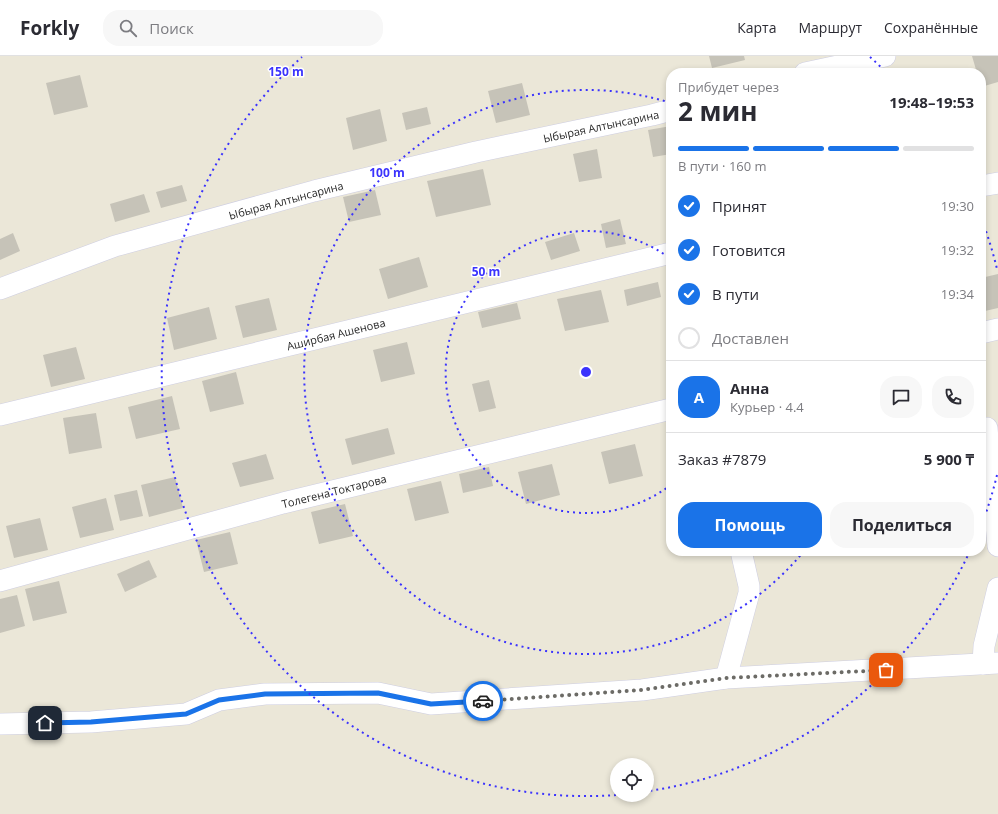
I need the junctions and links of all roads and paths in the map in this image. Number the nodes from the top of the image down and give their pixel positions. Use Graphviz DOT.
graph roads {
  1 [pos="885,56"];
  2 [pos="829,68"];
  3 [pos="666,111"];
  4 [pos="998,183"];
  5 [pos="986,185"];
  6 [pos="666,254"];
  7 [pos="0,289"];
  8 [pos="998,329"];
  9 [pos="986,332"];
  10 [pos="666,410"];
  11 [pos="0,415"];
  12 [pos="987,428"];
  13 [pos="998,546"];
  14 [pos="742,556"];
  15 [pos="0,581"];
  16 [pos="998,588"];
  17 [pos="990,663"];
  18 [pos="736,678"];
  19 [pos="0,724"];
  1 -- 2 [label="street"];
  3 -- 7 [label="street, Ыбырая Алтынсарина"];
  4 -- 5 [label="street"];
  6 -- 11 [label="street, Аширбая Ашенова"];
  8 -- 9 [label="street"];
  10 -- 15 [label="street, Толегена Токтарова"];
  12 -- 13 [label="street"];
  14 -- 18 [label="street"];
  16 -- 17 [label="street"];
  17 -- 18 [label="street"];
  18 -- 19 [label="street"];
}
